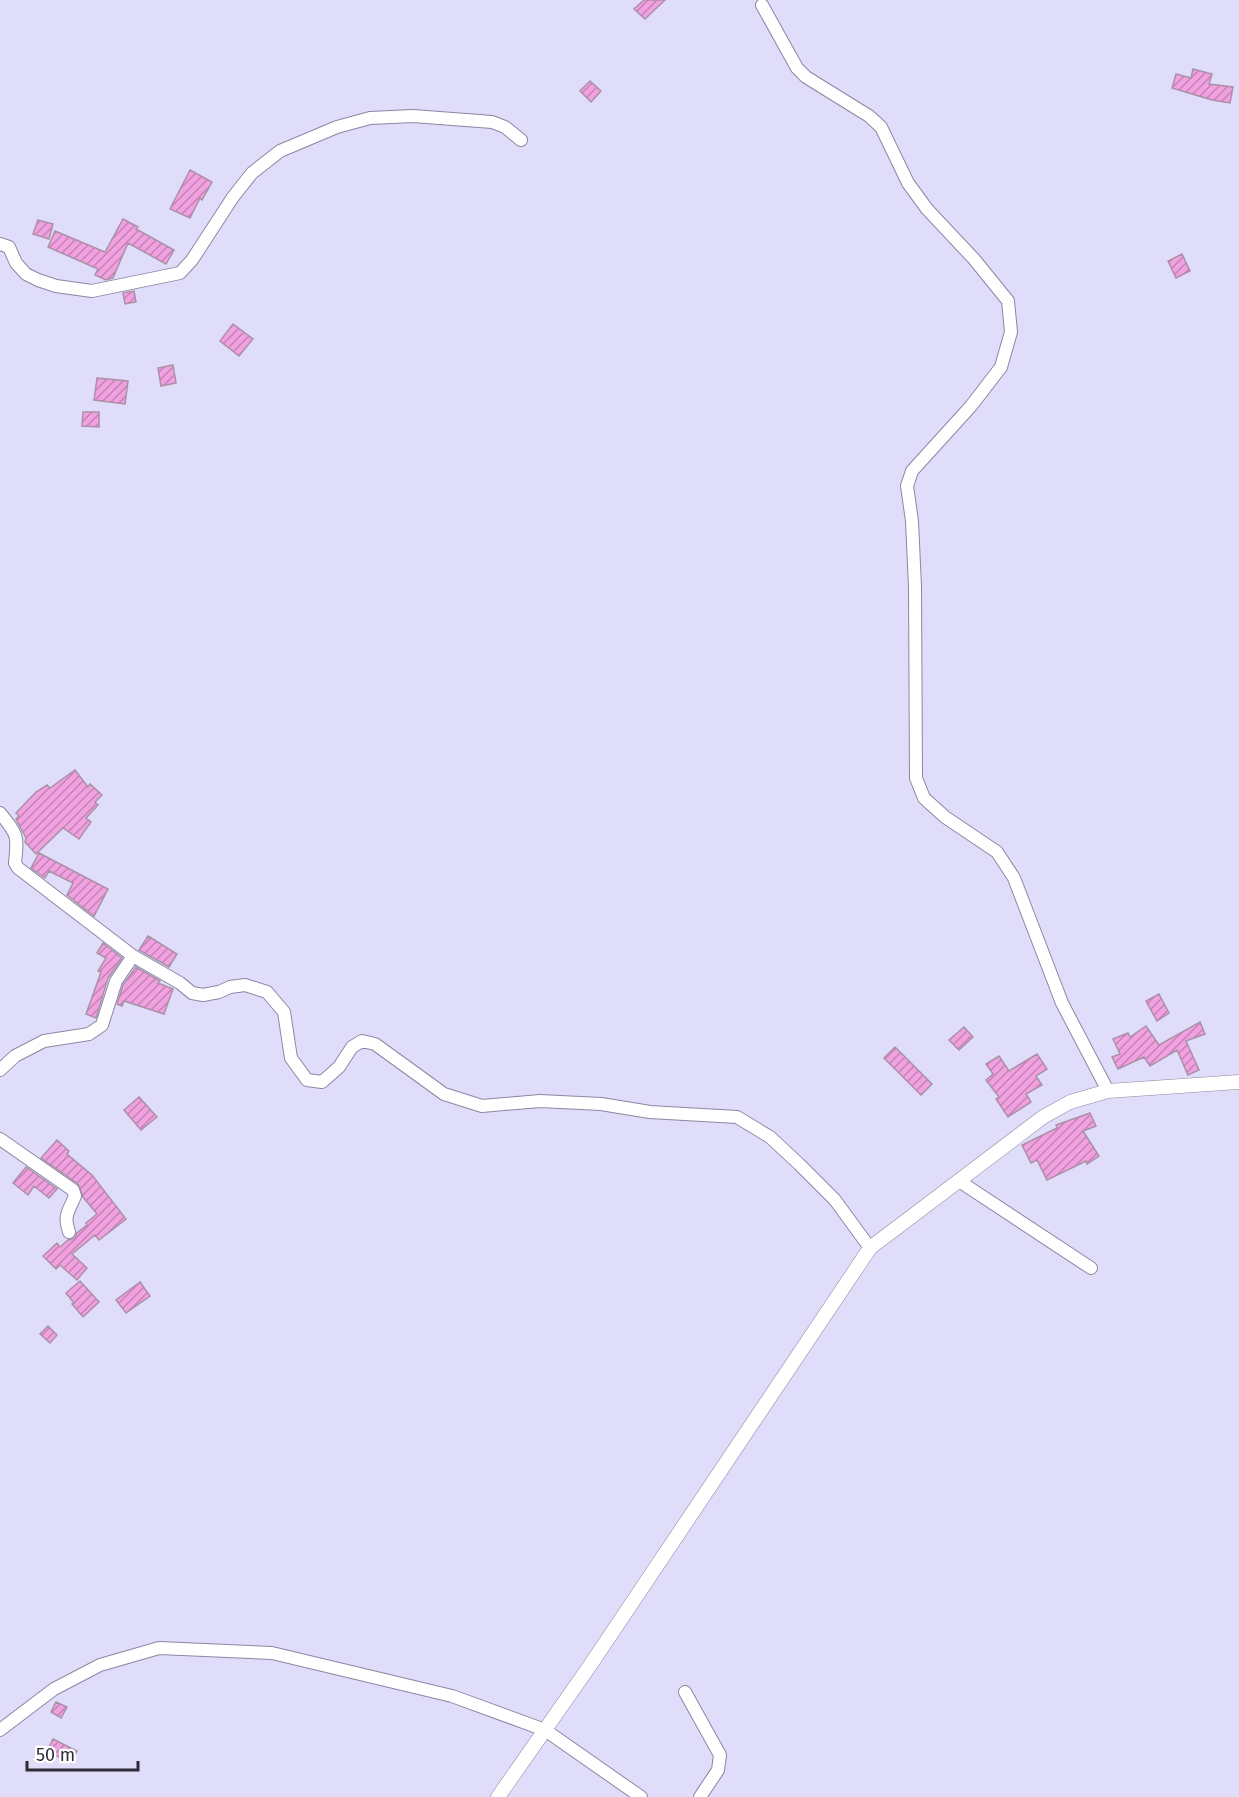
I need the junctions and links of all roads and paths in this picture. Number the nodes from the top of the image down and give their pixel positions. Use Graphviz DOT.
graph roads {
  1 [pos="762,5"];
  2 [pos="521,140"];
  3 [pos="0,244"];
  4 [pos="0,813"];
  5 [pos="133,956"];
  6 [pos="0,1070"];
  7 [pos="1239,1082"];
  8 [pos="1108,1091"];
  9 [pos="0,1139"];
  10 [pos="959,1181"];
  11 [pos="69,1232"];
  12 [pos="870,1248"];
  13 [pos="1091,1268"];
  14 [pos="685,1692"];
  15 [pos="0,1730"];
  16 [pos="545,1730"];
  17 [pos="498,1797"];
  18 [pos="641,1797"];
  19 [pos="700,1797"];
  1 -- 8 [label="street"];
  2 -- 3 [label="street"];
  4 -- 5 [label="street"];
  5 -- 6 [label="street"];
  5 -- 12 [label="street"];
  7 -- 8 [label="street"];
  8 -- 10 [label="street"];
  9 -- 11 [label="street"];
  10 -- 12 [label="street"];
  10 -- 13 [label="street"];
  12 -- 16 [label="street"];
  14 -- 19 [label="street"];
  15 -- 16 [label="street"];
  16 -- 17 [label="street"];
  16 -- 18 [label="street"];
}
